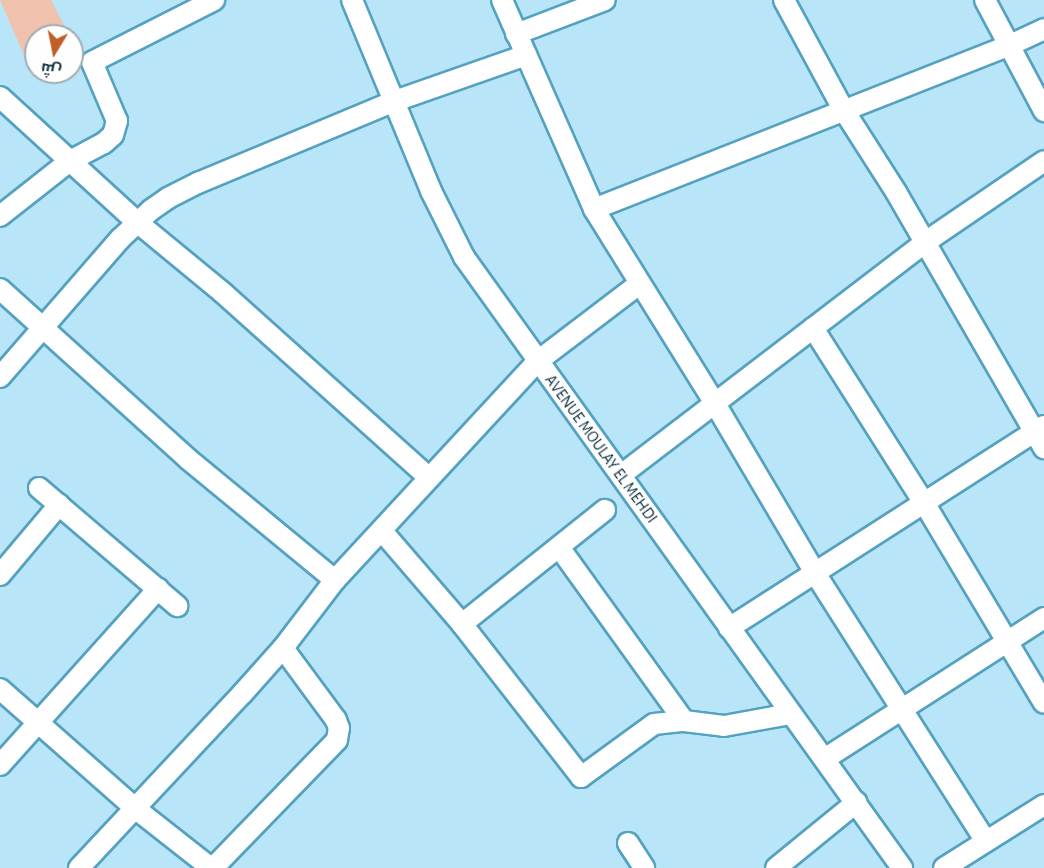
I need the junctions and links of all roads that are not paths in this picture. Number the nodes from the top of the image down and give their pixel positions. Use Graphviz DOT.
graph roads {
  1 [pos="214,0"];
  2 [pos="352,0"];
  3 [pos="502,0"];
  4 [pos="605,0"];
  5 [pos="784,0"];
  6 [pos="985,0"];
  7 [pos="1044,29"];
  8 [pos="516,34"];
  9 [pos="1008,46"];
  10 [pos="526,55"];
  11 [pos="0,98"];
  12 [pos="394,101"];
  13 [pos="843,109"];
  14 [pos="1044,111"];
  15 [pos="70,161"];
  16 [pos="1044,161"];
  17 [pos="594,209"];
  18 [pos="0,216"];
  19 [pos="137,222"];
  20 [pos="924,243"];
  21 [pos="639,284"];
  22 [pos="0,289"];
  23 [pos="813,328"];
  24 [pos="42,330"];
  25 [pos="538,361"];
  26 [pos="0,377"];
  27 [pos="714,402"];
  28 [pos="1041,435"];
  29 [pos="621,475"];
  30 [pos="429,478"];
  31 [pos="39,489"];
  32 [pos="923,501"];
  33 [pos="59,506"];
  34 [pos="604,510"];
  35 [pos="382,531"];
  36 [pos="559,547"];
  37 [pos="815,573"];
  38 [pos="0,575"];
  39 [pos="335,580"];
  40 [pos="158,589"];
  41 [pos="177,606"];
  42 [pos="1044,618"];
  43 [pos="462,624"];
  44 [pos="729,628"];
  45 [pos="1006,641"];
  46 [pos="283,648"];
  47 [pos="0,688"];
  48 [pos="1044,703"];
  49 [pos="902,707"];
  50 [pos="792,714"];
  51 [pos="38,721"];
  52 [pos="684,721"];
  53 [pos="826,758"];
  54 [pos="0,765"];
  55 [pos="857,802"];
  56 [pos="1044,805"];
  57 [pos="136,809"];
  58 [pos="985,840"];
  59 [pos="628,843"];
  60 [pos="79,868"];
  61 [pos="212,868"];
  62 [pos="644,868"];
  63 [pos="776,868"];
  64 [pos="902,868"];
  65 [pos="944,868"];
  1 -- 15 [label="street"];
  2 -- 12 [label="street, AVENUE MOULAY EL MEHDI"];
  3 -- 8 [label="street"];
  4 -- 8 [label="street"];
  5 -- 13 [label="street"];
  6 -- 9 [label="street"];
  7 -- 9 [label="street"];
  8 -- 10 [label="street"];
  9 -- 13 [label="street"];
  9 -- 14 [label="street"];
  10 -- 12 [label="street"];
  10 -- 17 [label="street"];
  11 -- 15 [label="street"];
  12 -- 19 [label="street"];
  12 -- 25 [label="street, AVENUE MOULAY EL MEHDI"];
  13 -- 17 [label="street"];
  13 -- 20 [label="street"];
  15 -- 18 [label="street"];
  15 -- 19 [label="street"];
  16 -- 20 [label="street"];
  17 -- 21 [label="street"];
  19 -- 24 [label="street"];
  19 -- 30 [label="street"];
  20 -- 23 [label="street"];
  20 -- 28 [label="street"];
  21 -- 25 [label="street"];
  21 -- 27 [label="street"];
  22 -- 24 [label="street"];
  23 -- 27 [label="street"];
  23 -- 32 [label="street"];
  24 -- 26 [label="street"];
  24 -- 39 [label="street"];
  25 -- 29 [label="street, AVENUE MOULAY EL MEHDI"];
  25 -- 30 [label="street"];
  27 -- 29 [label="street"];
  27 -- 37 [label="street"];
  28 -- 32 [label="street"];
  29 -- 44 [label="street, AVENUE MOULAY EL MEHDI"];
  30 -- 35 [label="street"];
  31 -- 33 [label="street"];
  32 -- 37 [label="street"];
  32 -- 45 [label="street"];
  33 -- 38 [label="street"];
  33 -- 40 [label="street"];
  34 -- 36 [label="street"];
  35 -- 39 [label="street"];
  35 -- 43 [label="street"];
  36 -- 43 [label="street"];
  36 -- 52 [label="street"];
  37 -- 44 [label="street"];
  37 -- 49 [label="street"];
  39 -- 46 [label="street"];
  40 -- 41 [label="street"];
  40 -- 51 [label="street"];
  42 -- 45 [label="street"];
  43 -- 52 [label="street"];
  44 -- 50 [label="street, AVENUE MOULAY EL MEHDI"];
  45 -- 48 [label="street"];
  45 -- 49 [label="street"];
  46 -- 57 [label="street"];
  46 -- 61 [label="street"];
  47 -- 51 [label="street"];
  49 -- 53 [label="street"];
  49 -- 58 [label="street"];
  50 -- 52 [label="street"];
  50 -- 53 [label="street, AVENUE MOULAY EL MEHDI"];
  51 -- 54 [label="street"];
  51 -- 57 [label="street"];
  53 -- 55 [label="street, AVENUE MOULAY EL MEHDI"];
  55 -- 63 [label="street"];
  55 -- 64 [label="street, AVENUE MOULAY EL MEHDI"];
  56 -- 58 [label="street"];
  57 -- 60 [label="street"];
  57 -- 61 [label="street"];
  58 -- 65 [label="street"];
  59 -- 62 [label="street"];
}
